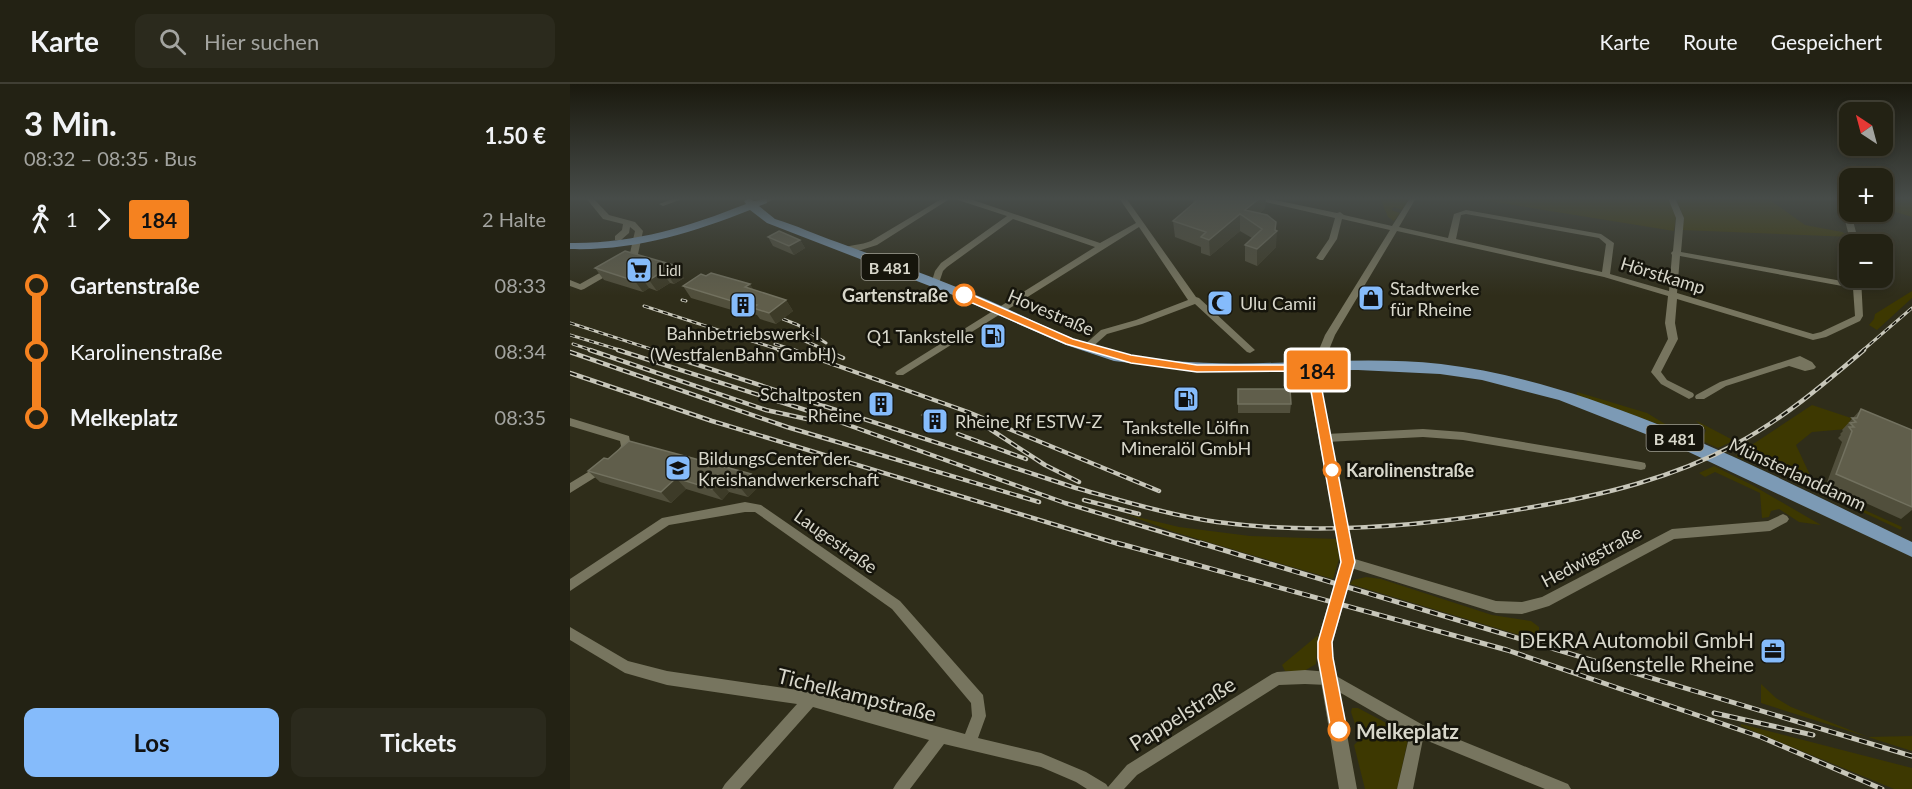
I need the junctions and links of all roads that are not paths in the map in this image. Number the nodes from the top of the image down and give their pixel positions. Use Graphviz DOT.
graph roads {
  1 [pos="626,231"];
  2 [pos="639,231"];
  3 [pos="662,231"];
  4 [pos="670,231"];
  5 [pos="800,231"];
  6 [pos="894,231"];
  7 [pos="992,231"];
  8 [pos="1056,231"];
  9 [pos="1127,231"];
  10 [pos="1144,231"];
  11 [pos="1335,231"];
  12 [pos="1393,231"];
  13 [pos="1414,231"];
  14 [pos="1454,231"];
  15 [pos="1572,231"];
  16 [pos="1678,231"];
  17 [pos="618,238"];
  18 [pos="638,238"];
  19 [pos="570,239"];
  20 [pos="1452,239"];
  21 [pos="570,246"];
  22 [pos="1101,246"];
  23 [pos="845,249"];
  24 [pos="1675,253"];
  25 [pos="1320,258"];
  26 [pos="1606,275"];
  27 [pos="1839,279"];
  28 [pos="570,283"];
  29 [pos="935,284"];
  30 [pos="1857,288"];
  31 [pos="1673,294"];
  32 [pos="1194,300"];
  33 [pos="1001,310"];
  34 [pos="1086,348"];
  35 [pos="1250,351"];
  36 [pos="1790,363"];
  37 [pos="1317,367"];
  38 [pos="900,373"];
  39 [pos="570,422"];
  40 [pos="1326,438"];
  41 [pos="1641,466"];
  42 [pos="570,489"];
  43 [pos="1783,519"];
  44 [pos="1912,549"];
  45 [pos="1348,562"];
  46 [pos="570,586"];
  47 [pos="570,633"];
  48 [pos="1329,680"];
  49 [pos="811,699"];
  50 [pos="1418,730"];
  51 [pos="941,736"];
  52 [pos="969,742"];
  53 [pos="730,789"];
  54 [pos="901,789"];
  55 [pos="1101,789"];
  56 [pos="1114,789"];
  57 [pos="1348,789"];
  58 [pos="1405,789"];
  59 [pos="1563,789"];
  1 -- 17 [label="street"];
  2 -- 18 [label="street"];
  3 -- 18 [label="main road"];
  4 -- 18 [label="main road"];
  5 -- 23 [label="main road, Hovestraße / B 481"];
  6 -- 23 [label="street"];
  7 -- 29 [label="street"];
  8 -- 22 [label="street"];
  9 -- 22 [label="street"];
  10 -- 32 [label="street"];
  11 -- 25 [label="street"];
  12 -- 37 [label="street"];
  13 -- 20 [label="street, Hörstkamp"];
  14 -- 20 [label="street"];
  15 -- 26 [label="street"];
  16 -- 24 [label="street"];
  17 -- 18 [label="main road"];
  17 -- 19 [label="main road"];
  18 -- 21 [label="main road"];
  18 -- 28 [label="street"];
  20 -- 26 [label="street, Hörstkamp"];
  22 -- 33 [label="street"];
  23 -- 29 [label="main road, Hovestraße / B 481"];
  24 -- 27 [label="street"];
  24 -- 31 [label="street"];
  26 -- 31 [label="street, Hörstkamp"];
  29 -- 33 [label="main road, Hovestraße / B 481"];
  30 -- 31 [label="street, Hörstkamp"];
  31 -- 36 [label="street"];
  32 -- 34 [label="street"];
  32 -- 35 [label="street"];
  33 -- 34 [label="main road, Hovestraße / B 481"];
  33 -- 38 [label="street"];
  34 -- 37 [label="main road, Hovestraße / B 481"];
  37 -- 40 [label="street"];
  37 -- 44 [label="main road, Münsterlanddamm / B 481"];
  39 -- 42 [label="street"];
  40 -- 41 [label="street"];
  40 -- 45 [label="street"];
  43 -- 45 [label="street, Hedwigstraße"];
  45 -- 48 [label="street"];
  46 -- 52 [label="street, Laugestraße"];
  47 -- 49 [label="street, Tichelkampstraße"];
  48 -- 50 [label="street"];
  48 -- 56 [label="street, Pappelstraße"];
  48 -- 57 [label="street"];
  49 -- 51 [label="street, Tichelkampstraße"];
  49 -- 53 [label="street"];
  50 -- 58 [label="street"];
  50 -- 59 [label="street"];
  51 -- 52 [label="street, Tichelkampstraße"];
  51 -- 54 [label="street"];
  52 -- 55 [label="street, Tichelkampstraße"];
}
